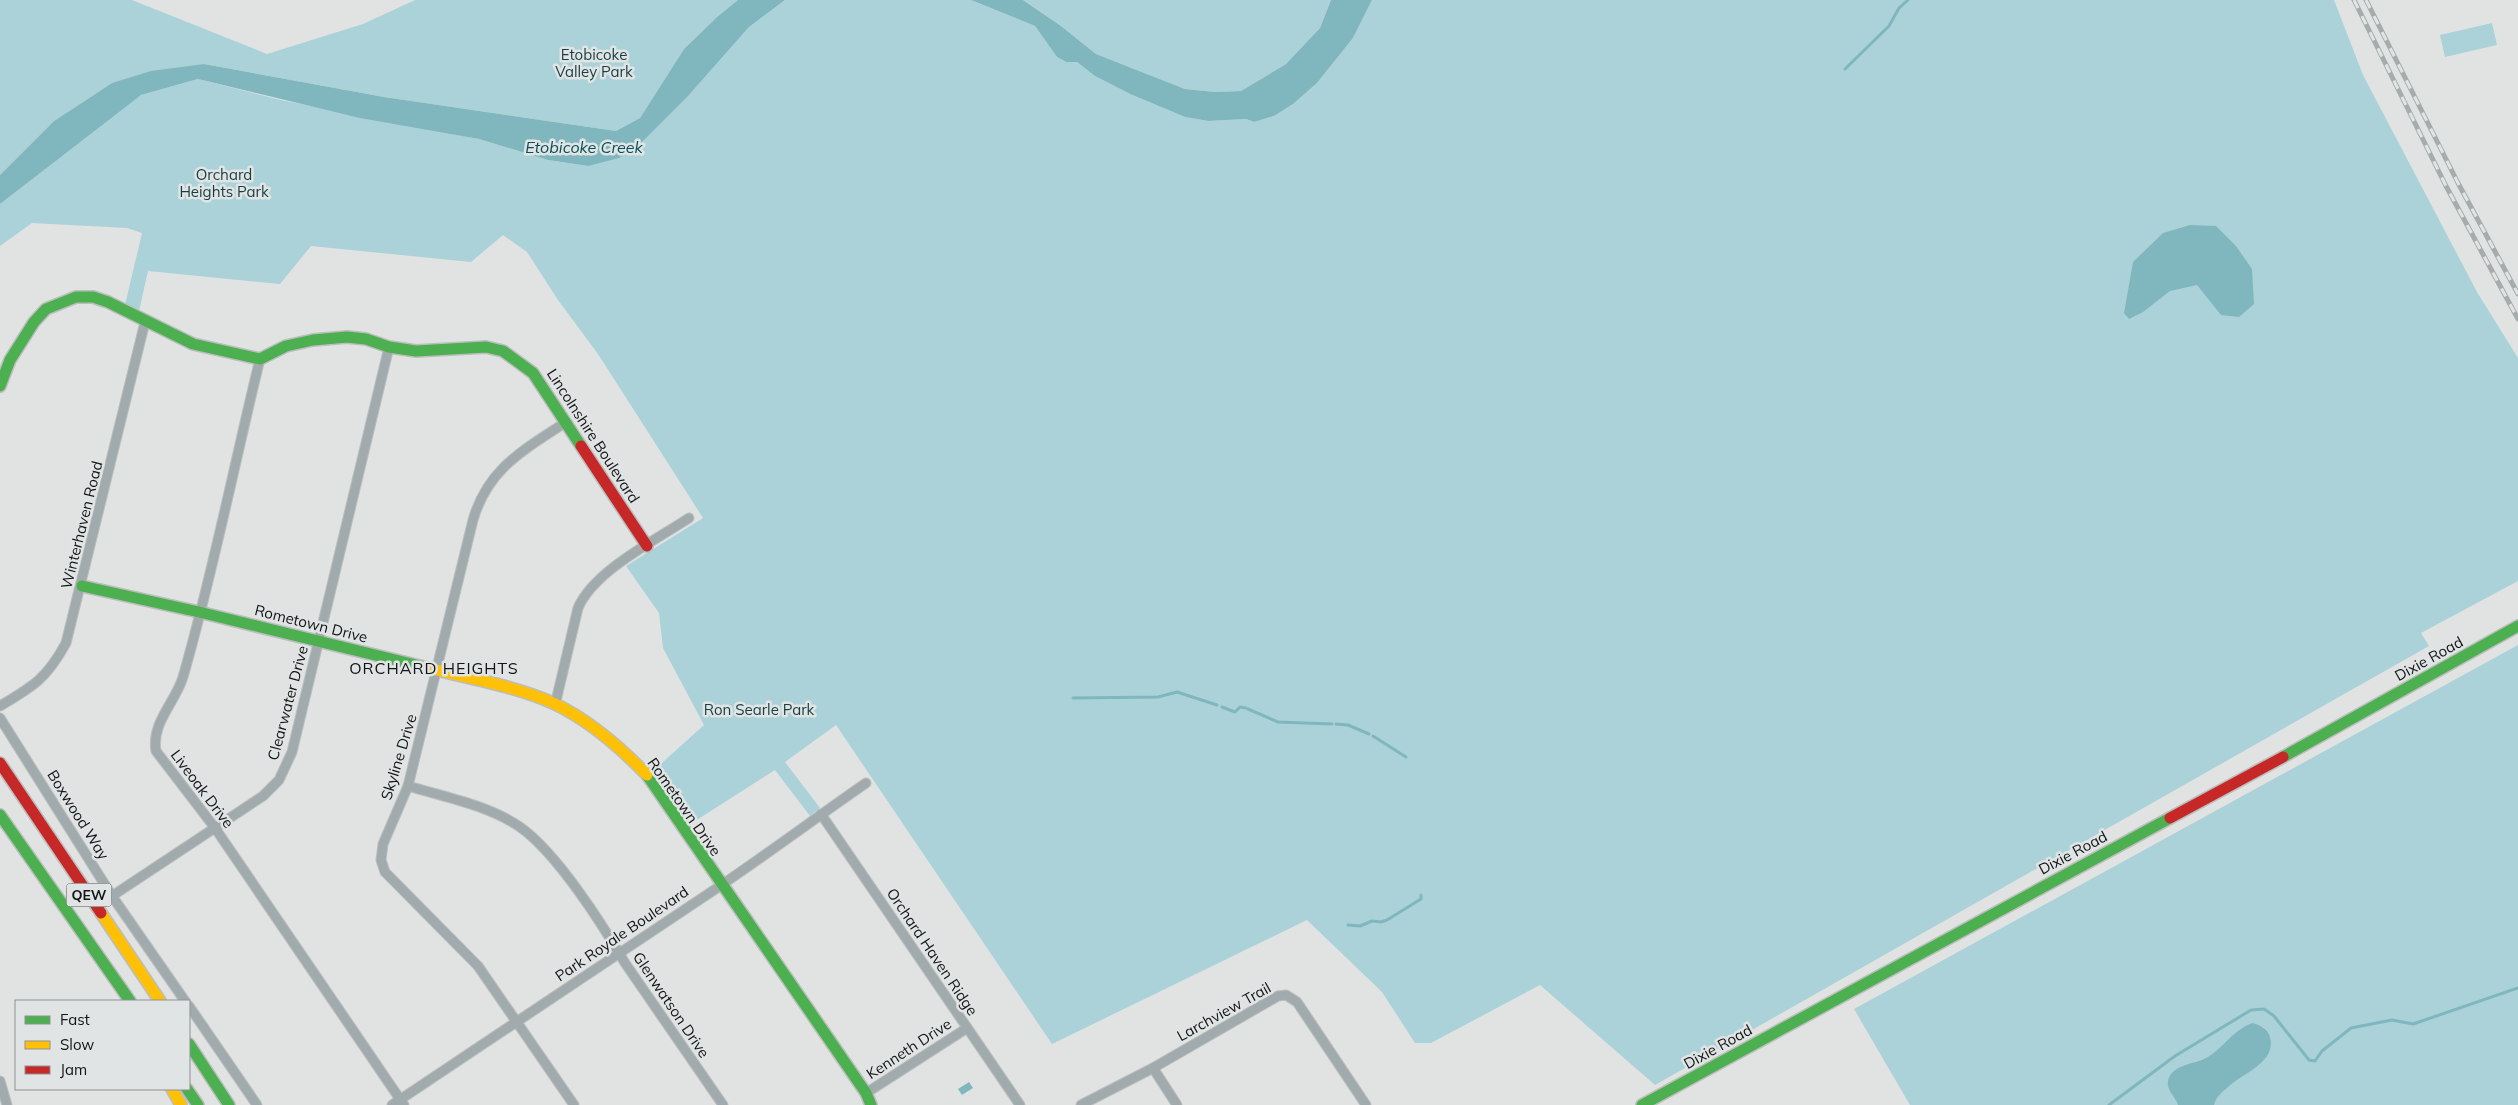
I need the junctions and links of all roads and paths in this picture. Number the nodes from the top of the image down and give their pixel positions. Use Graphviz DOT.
graph roads {
  1 [pos="145,322"];
  2 [pos="389,347"];
  3 [pos="260,359"];
  4 [pos="0,386"];
  5 [pos="566,422"];
  6 [pos="689,518"];
  7 [pos="647,546"];
  8 [pos="82,586"];
  9 [pos="199,612"];
  10 [pos="2518,626"];
  11 [pos="318,642"];
  12 [pos="438,670"];
  13 [pos="555,705"];
  14 [pos="0,706"];
  15 [pos="0,718"];
  16 [pos="0,763"];
  17 [pos="866,783"];
  18 [pos="408,786"];
  19 [pos="821,814"];
  20 [pos="0,815"];
  21 [pos="214,828"];
  22 [pos="721,885"];
  23 [pos="112,896"];
  24 [pos="618,952"];
  25 [pos="129,1000"];
  26 [pos="159,1000"];
  27 [pos="185,1000"];
  28 [pos="190,1007"];
  29 [pos="517,1022"];
  30 [pos="967,1028"];
  31 [pos="190,1046"];
  32 [pos="1152,1068"];
  33 [pos="0,1081"];
  34 [pos="173,1090"];
  35 [pos="188,1090"];
  36 [pos="866,1093"];
  37 [pos="398,1103"];
  38 [pos="7,1105"];
  39 [pos="181,1105"];
  40 [pos="198,1105"];
  41 [pos="229,1105"];
  42 [pos="257,1105"];
  43 [pos="574,1105"];
  44 [pos="723,1105"];
  45 [pos="871,1105"];
  46 [pos="1020,1105"];
  47 [pos="1081,1105"];
  48 [pos="1177,1105"];
  49 [pos="1366,1105"];
  50 [pos="1642,1105"];
  1 -- 3 [label="main road"];
  1 -- 4 [label="main road"];
  1 -- 8 [label="street, Winterhaven Road"];
  2 -- 3 [label="main road, Lincolnshire Boulevard"];
  2 -- 5 [label="main road, Lincolnshire Boulevard"];
  2 -- 11 [label="street, Clearwater Drive"];
  3 -- 9 [label="street, Liveoak Drive"];
  5 -- 7 [label="main road, Lincolnshire Boulevard"];
  5 -- 12 [label="street, Skyline Drive"];
  6 -- 7 [label="street"];
  7 -- 13 [label="street"];
  8 -- 9 [label="main road, Rometown Drive"];
  8 -- 14 [label="street, Winterhaven Road"];
  9 -- 11 [label="main road, Rometown Drive"];
  9 -- 21 [label="street, Liveoak Drive"];
  10 -- 50 [label="main road, Dixie Road"];
  11 -- 12 [label="main road, Rometown Drive"];
  11 -- 21 [label="street, Clearwater Drive"];
  12 -- 13 [label="main road, Rometown Drive"];
  12 -- 18 [label="street, Skyline Drive"];
  13 -- 22 [label="main road, Rometown Drive"];
  15 -- 23 [label="street, Boxwood Way"];
  16 -- 26 [label="main road, QEW"];
  17 -- 19 [label="street, Park Royale Boulevard"];
  18 -- 24 [label="street, Glenwatson Drive"];
  18 -- 29 [label="street, Skyline Drive"];
  19 -- 22 [label="street, Park Royale Boulevard"];
  19 -- 30 [label="street, Orchard Haven Ridge"];
  20 -- 25 [label="main road, QEW"];
  21 -- 23 [label="street, Clearwater Drive"];
  21 -- 37 [label="street, Liveoak Drive"];
  22 -- 24 [label="street, Park Royale Boulevard"];
  22 -- 36 [label="main road, Rometown Drive"];
  23 -- 27 [label="street, Boxwood Way"];
  24 -- 29 [label="street, Park Royale Boulevard"];
  24 -- 44 [label="street, Glenwatson Drive"];
  28 -- 42 [label="street"];
  29 -- 37 [label="street, Park Royale Boulevard"];
  29 -- 43 [label="street, Skyline Drive"];
  30 -- 36 [label="street, Kenneth Drive"];
  30 -- 46 [label="street, Orchard Haven Ridge"];
  31 -- 41 [label="main road"];
  32 -- 47 [label="street, Larchview Trail"];
  32 -- 48 [label="street"];
  32 -- 49 [label="street, Larchview Trail"];
  33 -- 38 [label="street"];
  34 -- 39 [label="main road"];
  35 -- 40 [label="main road"];
  36 -- 45 [label="main road, Rometown Drive"];
}
